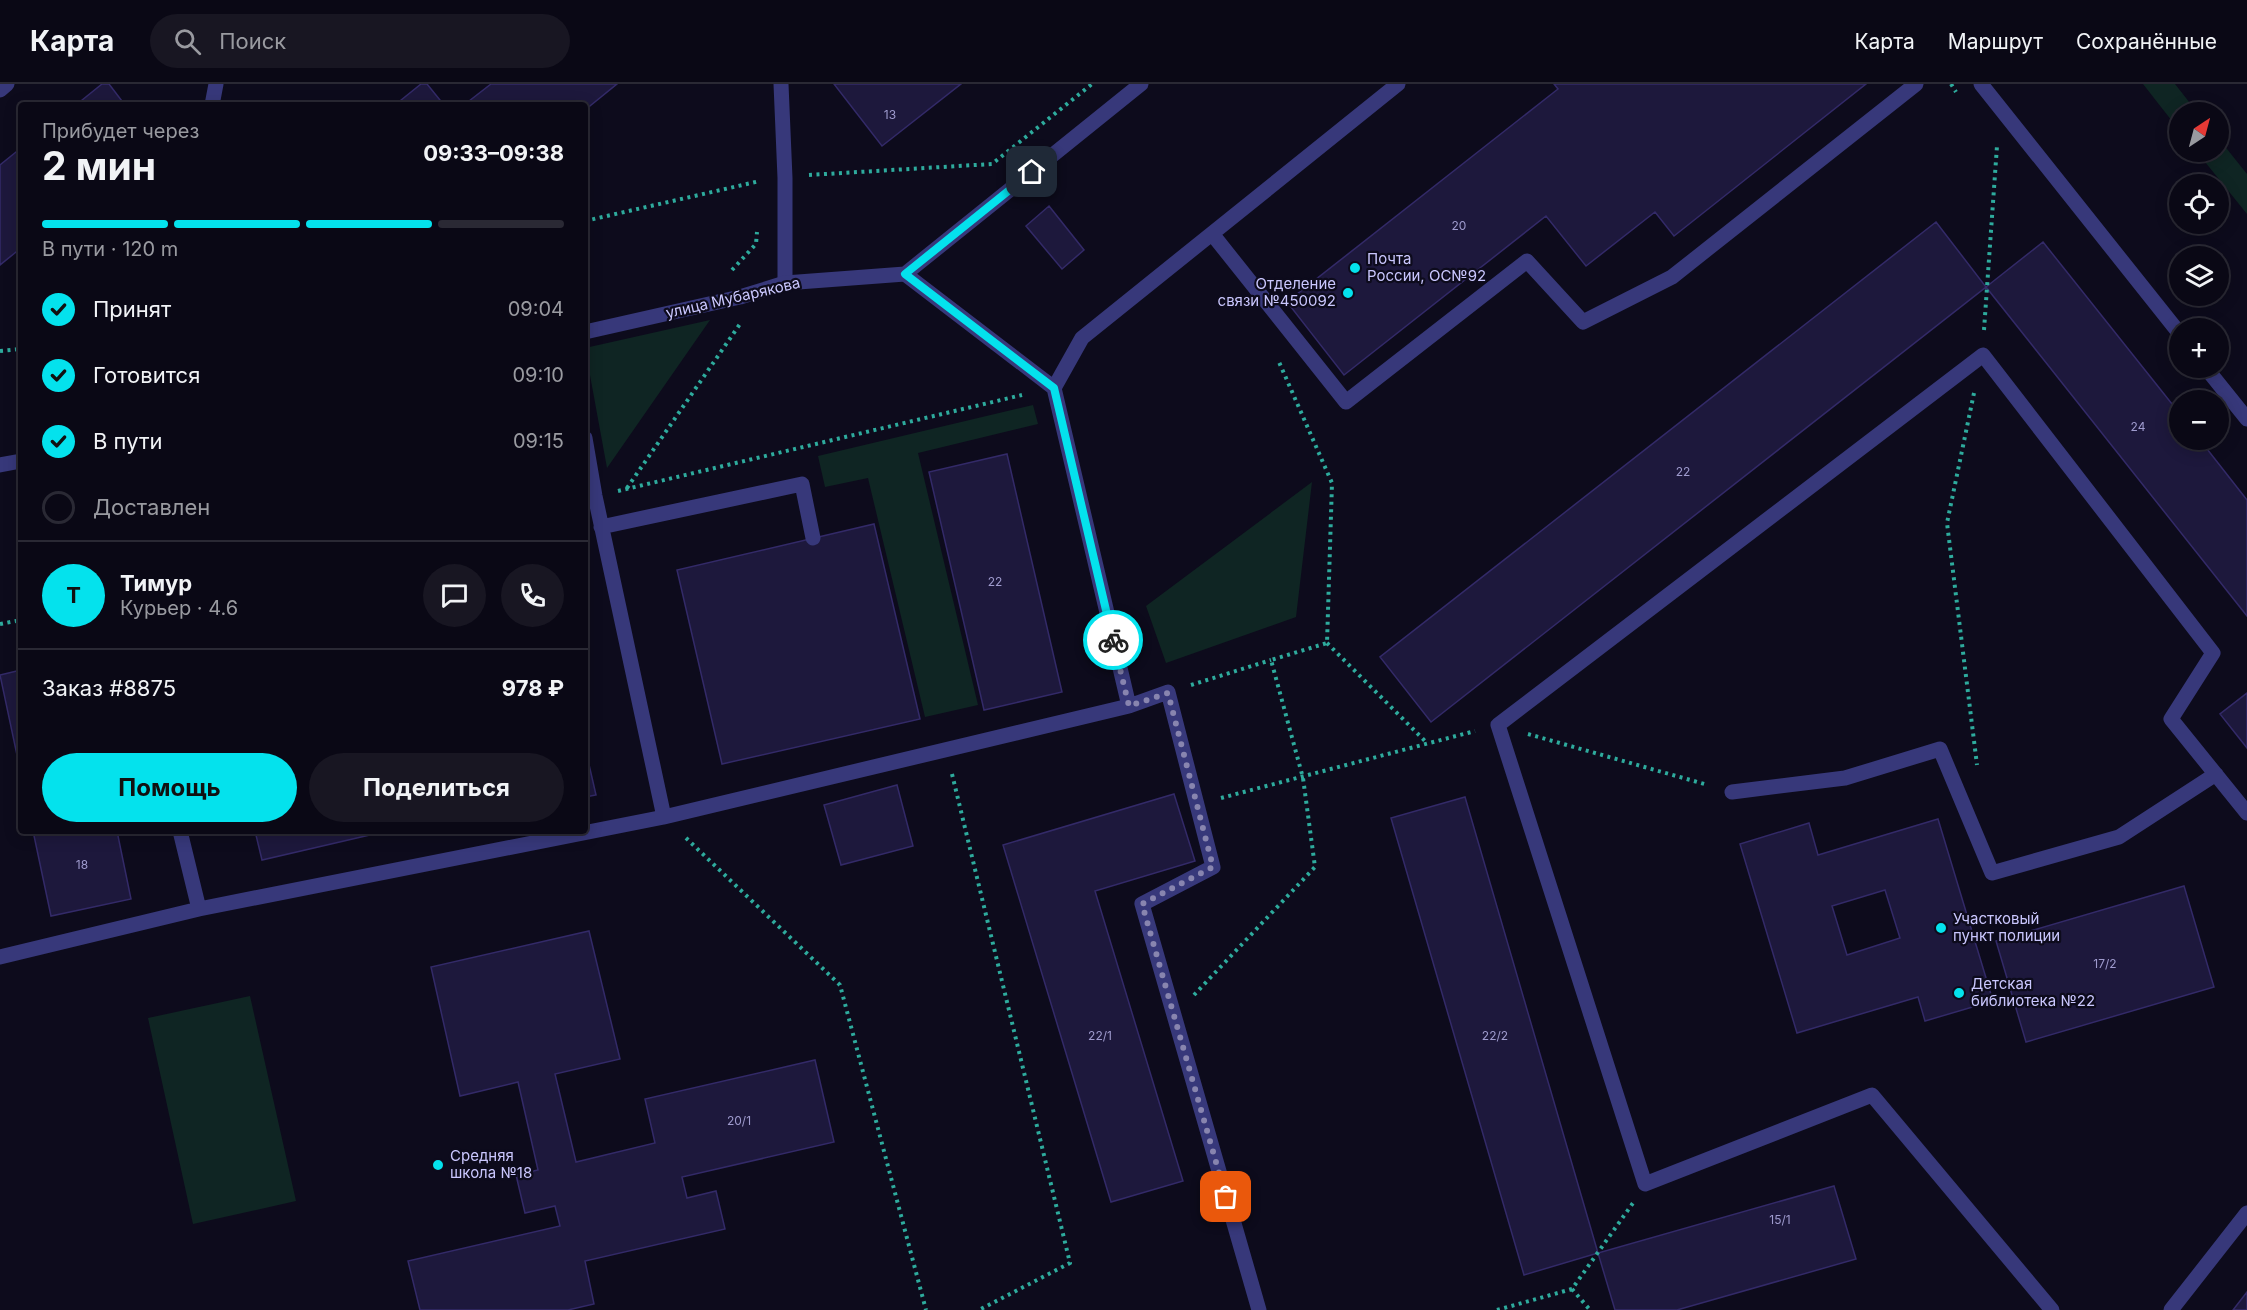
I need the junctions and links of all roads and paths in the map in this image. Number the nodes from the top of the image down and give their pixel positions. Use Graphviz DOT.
graph roads {
  1 [pos="7,84"];
  2 [pos="216,84"];
  3 [pos="781,84"];
  4 [pos="1092,84"];
  5 [pos="1141,84"];
  6 [pos="1398,84"];
  7 [pos="1916,84"];
  8 [pos="1951,84"];
  9 [pos="1982,84"];
  10 [pos="0,90"];
  11 [pos="1957,93"];
  12 [pos="213,102"];
  13 [pos="1991,138"];
  14 [pos="785,178"];
  15 [pos="762,191"];
  16 [pos="588,220"];
  17 [pos="758,223"];
  18 [pos="1213,235"];
  19 [pos="732,270"];
  20 [pos="905,274"];
  21 [pos="784,283"];
  22 [pos="745,316"];
  23 [pos="2169,320"];
  24 [pos="588,331"];
  25 [pos="18,349"];
  26 [pos="0,351"];
  27 [pos="1983,355"];
  28 [pos="1277,358"];
  29 [pos="2214,378"];
  30 [pos="1054,388"];
  31 [pos="2247,419"];
  32 [pos="588,455"];
  33 [pos="18,462"];
  34 [pos="0,465"];
  35 [pos="627,489"];
  36 [pos="595,496"];
  37 [pos="601,527"];
  38 [pos="813,538"];
  39 [pos="18,621"];
  40 [pos="0,624"];
  41 [pos="1327,643"];
  42 [pos="1271,660"];
  43 [pos="1168,693"];
  44 [pos="1129,706"];
  45 [pos="1498,725"];
  46 [pos="1427,743"];
  47 [pos="946,750"];
  48 [pos="1977,766"];
  49 [pos="2216,774"];
  50 [pos="1304,778"];
  51 [pos="1732,792"];
  52 [pos="1197,804"];
  53 [pos="2247,813"];
  54 [pos="664,817"];
  55 [pos="588,832"];
  56 [pos="181,834"];
  57 [pos="578,834"];
  58 [pos="199,909"];
  59 [pos="0,957"];
  60 [pos="1174,1016"];
  61 [pos="1645,1184"];
  62 [pos="2247,1213"];
  63 [pos="1572,1289"];
  64 [pos="926,1310"];
  65 [pos="979,1310"];
  66 [pos="1258,1310"];
  67 [pos="1497,1310"];
  68 [pos="1590,1310"];
  69 [pos="2052,1310"];
  70 [pos="2171,1310"];
  1 -- 10 [label="street"];
  2 -- 12 [label="street"];
  3 -- 14 [label="street"];
  4 -- 14 [label="path"];
  5 -- 20 [label="street"];
  6 -- 18 [label="street"];
  7 -- 18 [label="street"];
  8 -- 11 [label="path"];
  9 -- 23 [label="street"];
  13 -- 27 [label="path"];
  14 -- 21 [label="street"];
  15 -- 16 [label="path"];
  17 -- 19 [label="path"];
  18 -- 30 [label="street"];
  20 -- 21 [label="street, улица Мубарякова"];
  20 -- 30 [label="street"];
  21 -- 24 [label="street, улица Мубарякова"];
  22 -- 35 [label="path"];
  25 -- 26 [label="path"];
  27 -- 45 [label="street"];
  27 -- 48 [label="path"];
  27 -- 49 [label="street"];
  28 -- 41 [label="path"];
  29 -- 31 [label="street"];
  30 -- 35 [label="path"];
  30 -- 44 [label="street"];
  32 -- 36 [label="street"];
  33 -- 34 [label="street"];
  35 -- 36 [label="path"];
  36 -- 37 [label="street"];
  37 -- 38 [label="street"];
  37 -- 54 [label="street"];
  39 -- 40 [label="path"];
  41 -- 42 [label="path"];
  41 -- 46 [label="path"];
  42 -- 43 [label="path"];
  42 -- 50 [label="path"];
  43 -- 44 [label="street"];
  43 -- 52 [label="street"];
  44 -- 47 [label="street"];
  45 -- 46 [label="path"];
  45 -- 51 [label="path"];
  45 -- 61 [label="street"];
  46 -- 50 [label="path"];
  47 -- 54 [label="street"];
  47 -- 65 [label="path"];
  49 -- 51 [label="street"];
  49 -- 53 [label="street"];
  50 -- 52 [label="path"];
  50 -- 60 [label="path"];
  52 -- 60 [label="street"];
  54 -- 55 [label="street"];
  54 -- 64 [label="path"];
  56 -- 58 [label="street"];
  57 -- 58 [label="street"];
  58 -- 59 [label="street"];
  60 -- 66 [label="street"];
  61 -- 63 [label="path"];
  61 -- 69 [label="street"];
  62 -- 70 [label="street"];
  63 -- 67 [label="path"];
  63 -- 68 [label="path"];
}
